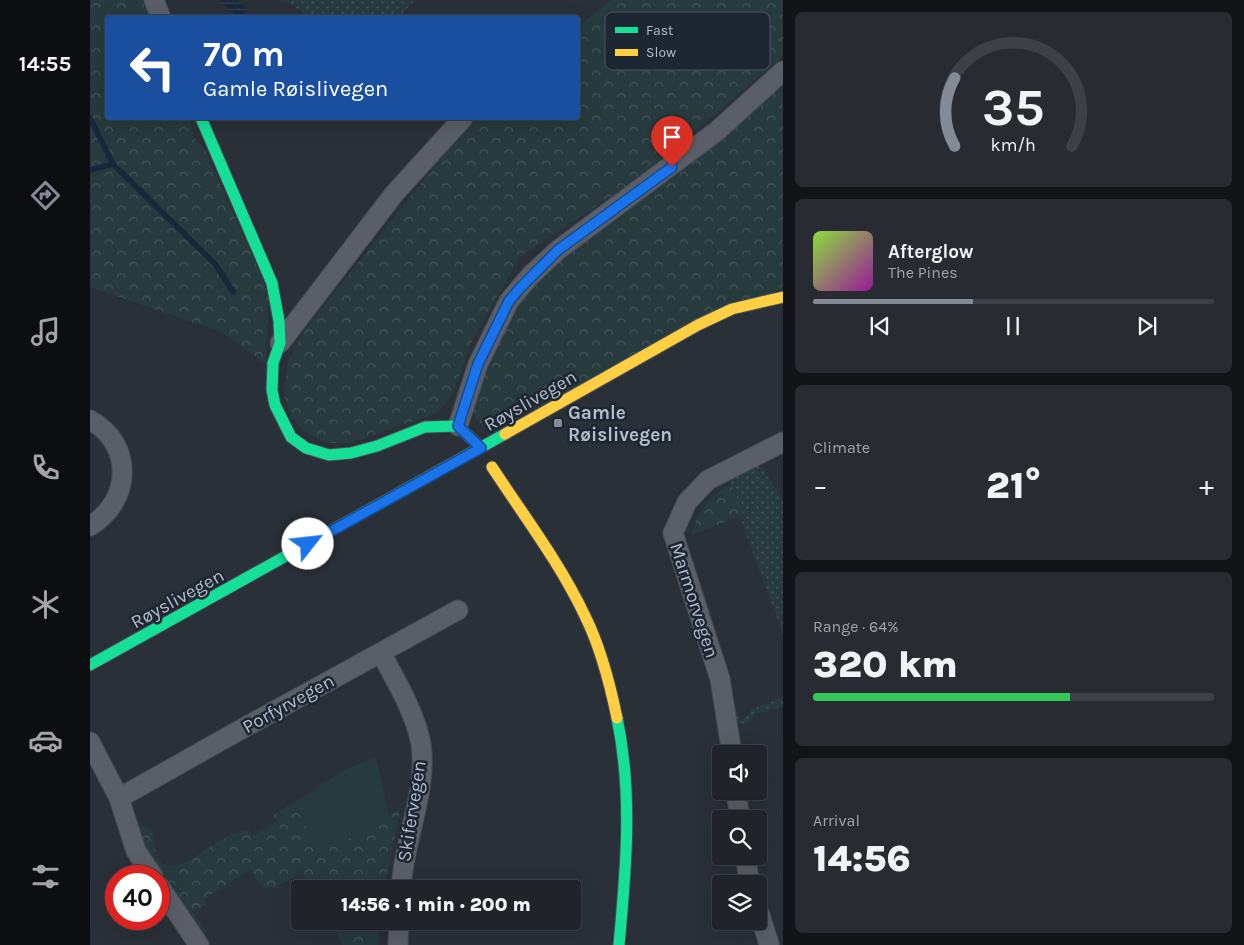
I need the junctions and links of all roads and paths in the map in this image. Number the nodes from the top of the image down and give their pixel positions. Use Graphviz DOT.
graph roads {
  1 [pos="154,0"];
  2 [pos="160,15"];
  3 [pos="783,71"];
  4 [pos="203,120"];
  5 [pos="461,120"];
  6 [pos="783,297"];
  7 [pos="280,343"];
  8 [pos="90,420"];
  9 [pos="458,426"];
  10 [pos="783,442"];
  11 [pos="481,448"];
  12 [pos="492,467"];
  13 [pos="90,526"];
  14 [pos="458,610"];
  15 [pos="381,652"];
  16 [pos="90,665"];
  17 [pos="90,742"];
  18 [pos="731,745"];
  19 [pos="119,798"];
  20 [pos="145,865"];
  21 [pos="401,880"];
  22 [pos="170,903"];
  23 [pos="399,930"];
  24 [pos="767,930"];
  25 [pos="773,943"];
  26 [pos="198,945"];
  27 [pos="398,945"];
  28 [pos="619,945"];
  1 -- 2 [label="street"];
  3 -- 9 [label="street"];
  4 -- 7 [label="street"];
  5 -- 7 [label="street"];
  6 -- 11 [label="street, Røyslivegen"];
  7 -- 9 [label="street"];
  8 -- 13 [label="street"];
  9 -- 11 [label="street"];
  10 -- 18 [label="street, Marmorvegen"];
  11 -- 16 [label="street, Røyslivegen"];
  12 -- 28 [label="street"];
  14 -- 15 [label="street, Porfyrvegen"];
  15 -- 19 [label="street, Porfyrvegen"];
  15 -- 21 [label="street, Skifervegen"];
  17 -- 19 [label="street"];
  19 -- 20 [label="street"];
  22 -- 26 [label="street"];
  23 -- 27 [label="street"];
  24 -- 25 [label="street"];
}
